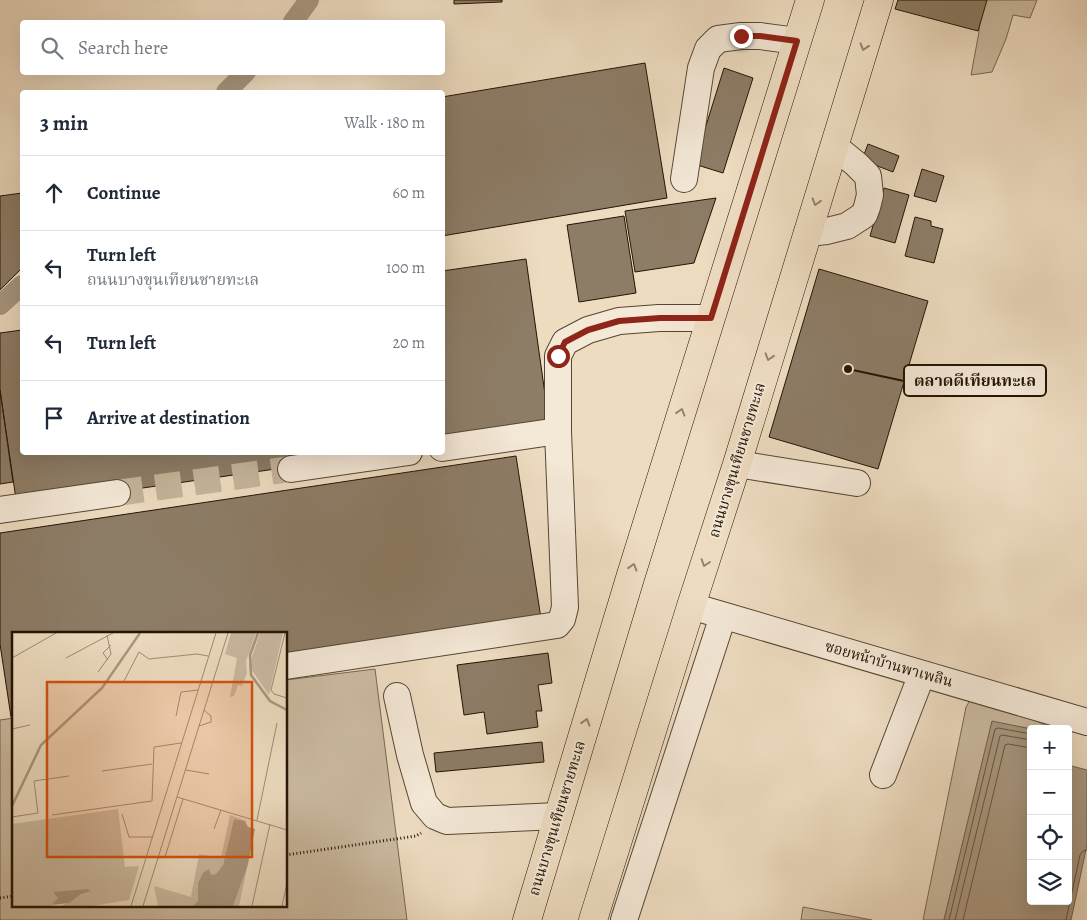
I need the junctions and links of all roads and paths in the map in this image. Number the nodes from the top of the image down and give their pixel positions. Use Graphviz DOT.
graph roads {
  1 [pos="810,0"];
  2 [pos="878,0"];
  3 [pos="797,41"];
  4 [pos="834,146"];
  5 [pos="684,179"];
  6 [pos="807,233"];
  7 [pos="711,318"];
  8 [pos="558,431"];
  9 [pos="445,448"];
  10 [pos="388,455"];
  11 [pos="737,464"];
  12 [pos="292,469"];
  13 [pos="857,483"];
  14 [pos="117,493"];
  15 [pos="0,510"];
  16 [pos="691,606"];
  17 [pos="723,616"];
  18 [pos="288,666"];
  19 [pos="922,674"];
  20 [pos="398,696"];
  21 [pos="1087,722"];
  22 [pos="647,748"];
  23 [pos="676,759"];
  24 [pos="883,776"];
  25 [pos="558,816"];
  26 [pos="448,821"];
  27 [pos="288,855"];
  28 [pos="613,856"];
  29 [pos="642,864"];
  30 [pos="527,920"];
  31 [pos="593,920"];
  32 [pos="624,920"];
  1 -- 3 [label="main road, ถนนบางขุนเทียนชายทะเล"];
  2 -- 4 [label="main road, ถนนบางขุนเทียนชายทะเล, one-way"];
  3 -- 5 [label="street"];
  3 -- 7 [label="main road, ถนนบางขุนเทียนชายทะเล"];
  4 -- 6 [label="main road, ถนนบางขุนเทียนชายทะเล, one-way"];
  4 -- 6 [label="street"];
  6 -- 11 [label="main road, ถนนบางขุนเทียนชายทะเล, one-way"];
  7 -- 8 [label="street"];
  25 -- 7 [label="main road, ถนนบางขุนเทียนชายทะเล, one-way"];
  8 -- 9 [label="street"];
  8 -- 18 [label="street"];
  10 -- 12 [label="street"];
  11 -- 13 [label="street"];
  11 -- 16 [label="main road, ถนนบางขุนเทียนชายทะเล, one-way"];
  14 -- 15 [label="street"];
  16 -- 17 [label="street, ซอยหน้าบ้านพาเพลิน"];
  16 -- 22 [label="main road, ถนนบางขุนเทียนชายทะเล"];
  17 -- 19 [label="street, ซอยหน้าบ้านพาเพลิน"];
  17 -- 23 [label="street"];
  19 -- 21 [label="street, ซอยหน้าบ้านพาเพลิน"];
  19 -- 24 [label="street"];
  20 -- 26 [label="street"];
  22 -- 23 [label="street"];
  22 -- 28 [label="main road, ถนนบางขุนเทียนชายทะเล"];
  23 -- 29 [label="street"];
  25 -- 26 [label="street"];
  25 -- 30 [label="main road, ถนนบางขุนเทียนชายทะเล"];
  26 -- 27 [label="path"];
  28 -- 29 [label="street"];
  28 -- 31 [label="main road, ถนนบางขุนเทียนชายทะเล"];
  29 -- 32 [label="street"];
}
